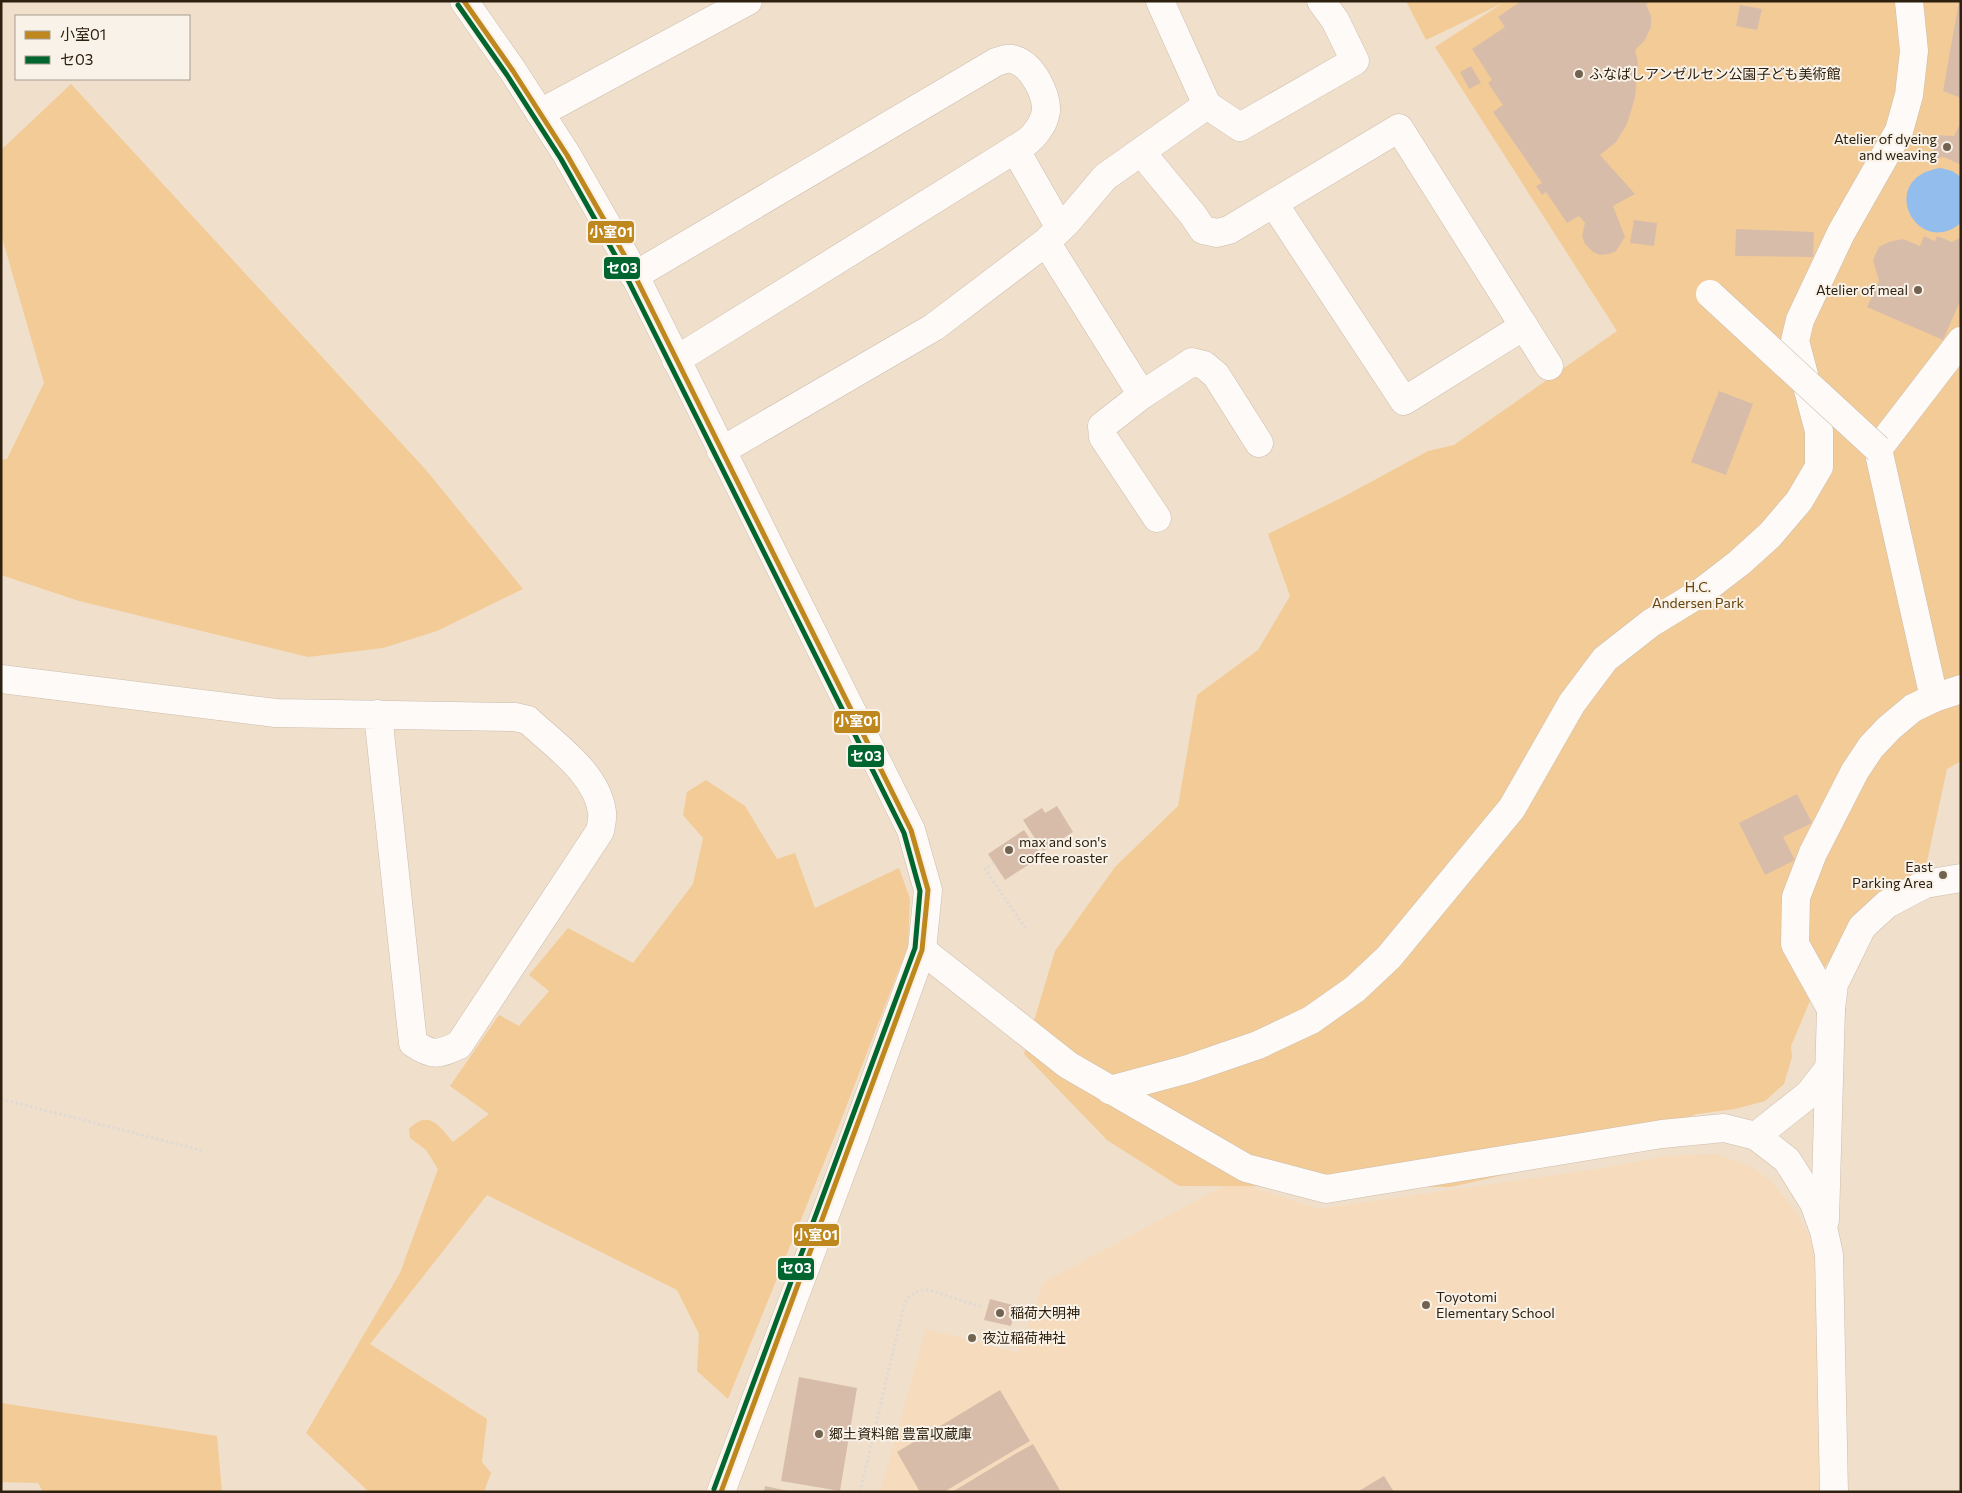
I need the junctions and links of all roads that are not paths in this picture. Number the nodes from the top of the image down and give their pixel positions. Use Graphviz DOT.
graph roads {
  1 [pos="464,1"];
  2 [pos="748,1"];
  3 [pos="1160,1"];
  4 [pos="1322,1"];
  5 [pos="1909,1"];
  6 [pos="1207,105"];
  7 [pos="540,113"];
  8 [pos="1015,149"];
  9 [pos="1141,152"];
  10 [pos="1274,204"];
  11 [pos="1053,235"];
  12 [pos="634,276"];
  13 [pos="1710,294"];
  14 [pos="1524,326"];
  15 [pos="1961,341"];
  16 [pos="676,360"];
  17 [pos="1549,366"];
  18 [pos="1142,395"];
  19 [pos="1258,443"];
  20 [pos="1878,450"];
  21 [pos="721,451"];
  22 [pos="1157,518"];
  23 [pos="1,679"];
  24 [pos="1961,689"];
  25 [pos="1934,698"];
  26 [pos="378,714"];
  27 [pos="1961,878"];
  28 [pos="922,950"];
  29 [pos="1831,1009"];
  30 [pos="1829,1068"];
  31 [pos="1110,1090"];
  32 [pos="1756,1136"];
  33 [pos="1824,1231"];
  34 [pos="721,1492"];
  35 [pos="1834,1492"];
  1 -- 7 [label="street"];
  2 -- 7 [label="street"];
  3 -- 6 [label="street"];
  4 -- 6 [label="street"];
  5 -- 31 [label="street"];
  6 -- 9 [label="street"];
  7 -- 12 [label="street"];
  8 -- 11 [label="street"];
  8 -- 12 [label="street"];
  8 -- 16 [label="street"];
  9 -- 10 [label="street"];
  9 -- 11 [label="street"];
  10 -- 14 [label="street"];
  10 -- 14 [label="street"];
  11 -- 18 [label="street"];
  11 -- 21 [label="street"];
  12 -- 16 [label="street"];
  13 -- 20 [label="street, bridge"];
  14 -- 17 [label="street"];
  15 -- 20 [label="street"];
  16 -- 21 [label="street"];
  18 -- 19 [label="street"];
  18 -- 22 [label="street"];
  20 -- 25 [label="street"];
  21 -- 28 [label="street"];
  23 -- 26 [label="street"];
  24 -- 25 [label="street"];
  25 -- 29 [label="street"];
  26 -- 26 [label="street"];
  27 -- 29 [label="street"];
  28 -- 31 [label="street"];
  28 -- 34 [label="street"];
  29 -- 30 [label="street"];
  30 -- 32 [label="street"];
  30 -- 33 [label="street"];
  31 -- 32 [label="street"];
  32 -- 33 [label="street"];
  33 -- 35 [label="street"];
}
